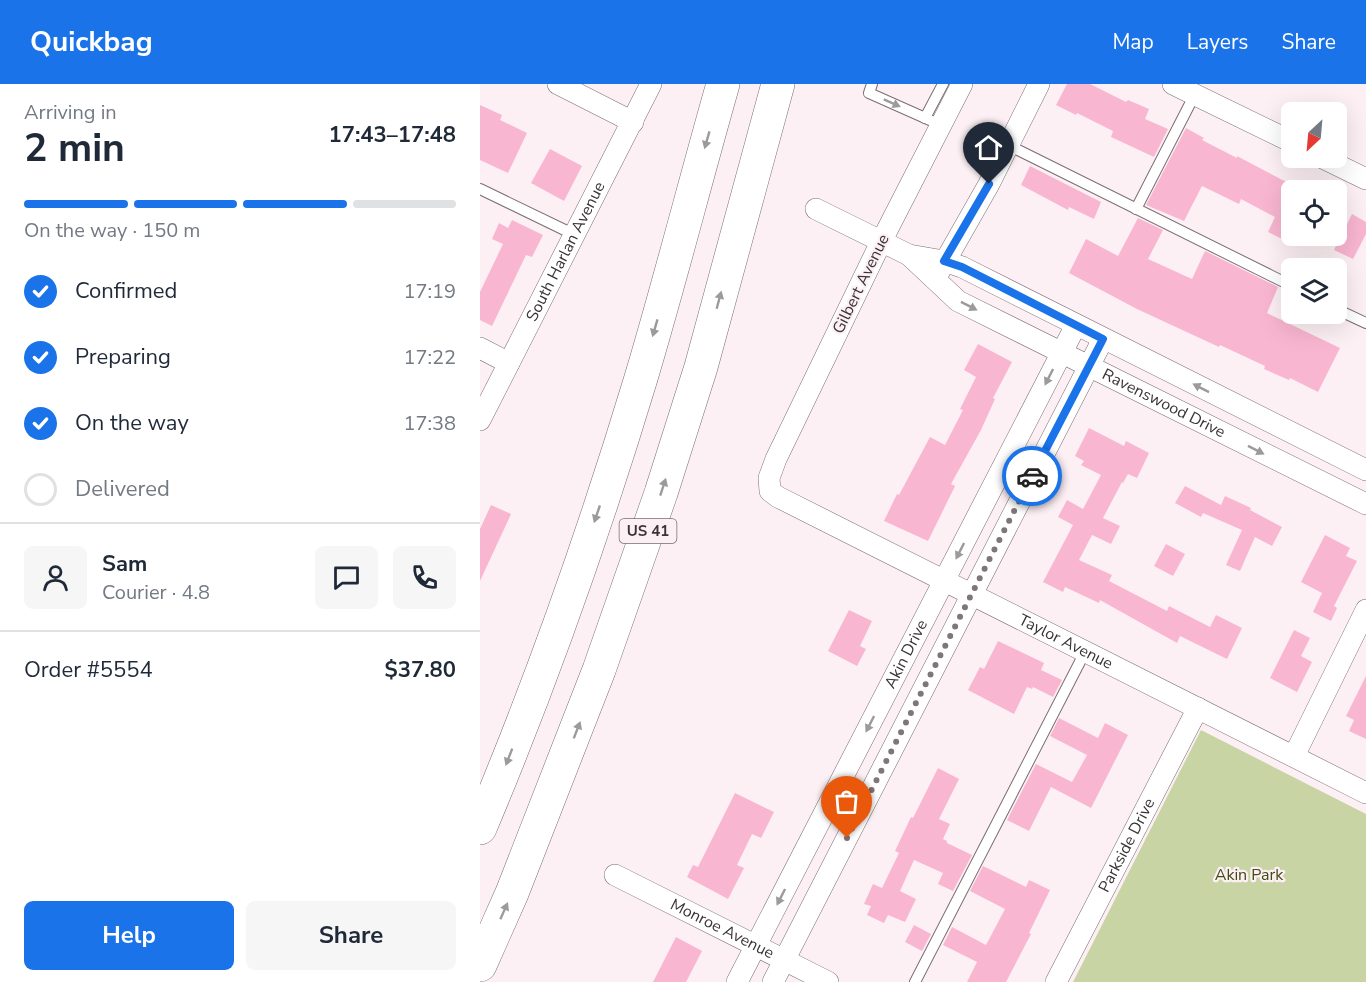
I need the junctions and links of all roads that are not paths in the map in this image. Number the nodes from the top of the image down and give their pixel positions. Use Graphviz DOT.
graph roads {
  1 [pos="558,84"];
  2 [pos="651,84"];
  3 [pos="723,84"];
  4 [pos="778,84"];
  5 [pos="872,84"];
  6 [pos="943,84"];
  7 [pos="962,84"];
  8 [pos="1039,84"];
  9 [pos="1173,84"];
  10 [pos="1194,94"];
  11 [pos="933,121"];
  12 [pos="633,122"];
  13 [pos="1281,137"];
  14 [pos="1008,145"];
  15 [pos="1343,168"];
  16 [pos="1366,179"];
  17 [pos="480,189"];
  18 [pos="816,209"];
  19 [pos="1136,209"];
  20 [pos="574,235"];
  21 [pos="881,242"];
  22 [pos="909,255"];
  23 [pos="944,261"];
  24 [pos="935,281"];
  25 [pos="1281,281"];
  26 [pos="1347,314"];
  27 [pos="1366,323"];
  28 [pos="1076,325"];
  29 [pos="1103,339"];
  30 [pos="480,348"];
  31 [pos="1062,352"];
  32 [pos="509,363"];
  33 [pos="1089,366"];
  34 [pos="480,420"];
  35 [pos="1366,470"];
  36 [pos="769,487"];
  37 [pos="1366,504"];
  38 [pos="944,581"];
  39 [pos="972,595"];
  40 [pos="1366,610"];
  41 [pos="1085,652"];
  42 [pos="1198,708"];
  43 [pos="1294,756"];
  44 [pos="1366,793"];
  45 [pos="480,828"];
  46 [pos="615,875"];
  47 [pos="756,945"];
  48 [pos="784,960"];
  49 [pos="480,964"];
  50 [pos="737,982"];
  51 [pos="773,982"];
  52 [pos="828,982"];
  53 [pos="915,982"];
  54 [pos="1056,982"];
  1 -- 12 [label="street"];
  2 -- 12 [label="street, South Harlan Avenue"];
  3 -- 45 [label="highway, US 41, one-way"];
  49 -- 4 [label="highway, US 41, one-way"];
  5 -- 11 [label="lane, one-way"];
  6 -- 11 [label="lane"];
  7 -- 11 [label="street, Gilbert Avenue"];
  8 -- 14 [label="street"];
  9 -- 10 [label="street"];
  10 -- 13 [label="street"];
  10 -- 19 [label="lane"];
  11 -- 21 [label="street, Gilbert Avenue"];
  12 -- 20 [label="street, South Harlan Avenue"];
  14 -- 19 [label="lane"];
  14 -- 23 [label="street"];
  15 -- 16 [label="street"];
  17 -- 20 [label="lane"];
  18 -- 21 [label="street, Ravenswood Drive"];
  19 -- 25 [label="lane"];
  20 -- 32 [label="street, South Harlan Avenue"];
  21 -- 22 [label="street, Ravenswood Drive"];
  21 -- 36 [label="street, Gilbert Avenue"];
  22 -- 23 [label="street, Ravenswood Drive"];
  22 -- 24 [label="street, Ravenswood Drive"];
  23 -- 24 [label="street"];
  23 -- 28 [label="street, Ravenswood Drive"];
  24 -- 31 [label="street, Ravenswood Drive, one-way"];
  26 -- 27 [label="lane"];
  28 -- 29 [label="street, Ravenswood Drive"];
  28 -- 31 [label="street, Akin Drive"];
  29 -- 33 [label="street, Akin Drive"];
  35 -- 29 [label="street, Ravenswood Drive, one-way"];
  30 -- 32 [label="street"];
  31 -- 33 [label="street, Ravenswood Drive"];
  31 -- 38 [label="street, Akin Drive, one-way"];
  32 -- 34 [label="street, South Harlan Avenue"];
  33 -- 37 [label="street, Ravenswood Drive, one-way"];
  33 -- 39 [label="street, Akin Drive"];
  36 -- 38 [label="street, Taylor Avenue"];
  38 -- 39 [label="street, Taylor Avenue"];
  38 -- 47 [label="street, Akin Drive, one-way"];
  39 -- 41 [label="street, Taylor Avenue"];
  39 -- 48 [label="street, Akin Drive"];
  40 -- 43 [label="street"];
  41 -- 42 [label="street, Taylor Avenue"];
  41 -- 53 [label="lane"];
  42 -- 43 [label="street, Taylor Avenue"];
  42 -- 54 [label="street, Parkside Drive"];
  43 -- 44 [label="street, Taylor Avenue"];
  46 -- 47 [label="street, Monroe Avenue"];
  47 -- 48 [label="street, Monroe Avenue"];
  47 -- 50 [label="street, Akin Drive"];
  48 -- 51 [label="street, Akin Drive"];
  48 -- 52 [label="street, Monroe Avenue"];
}
